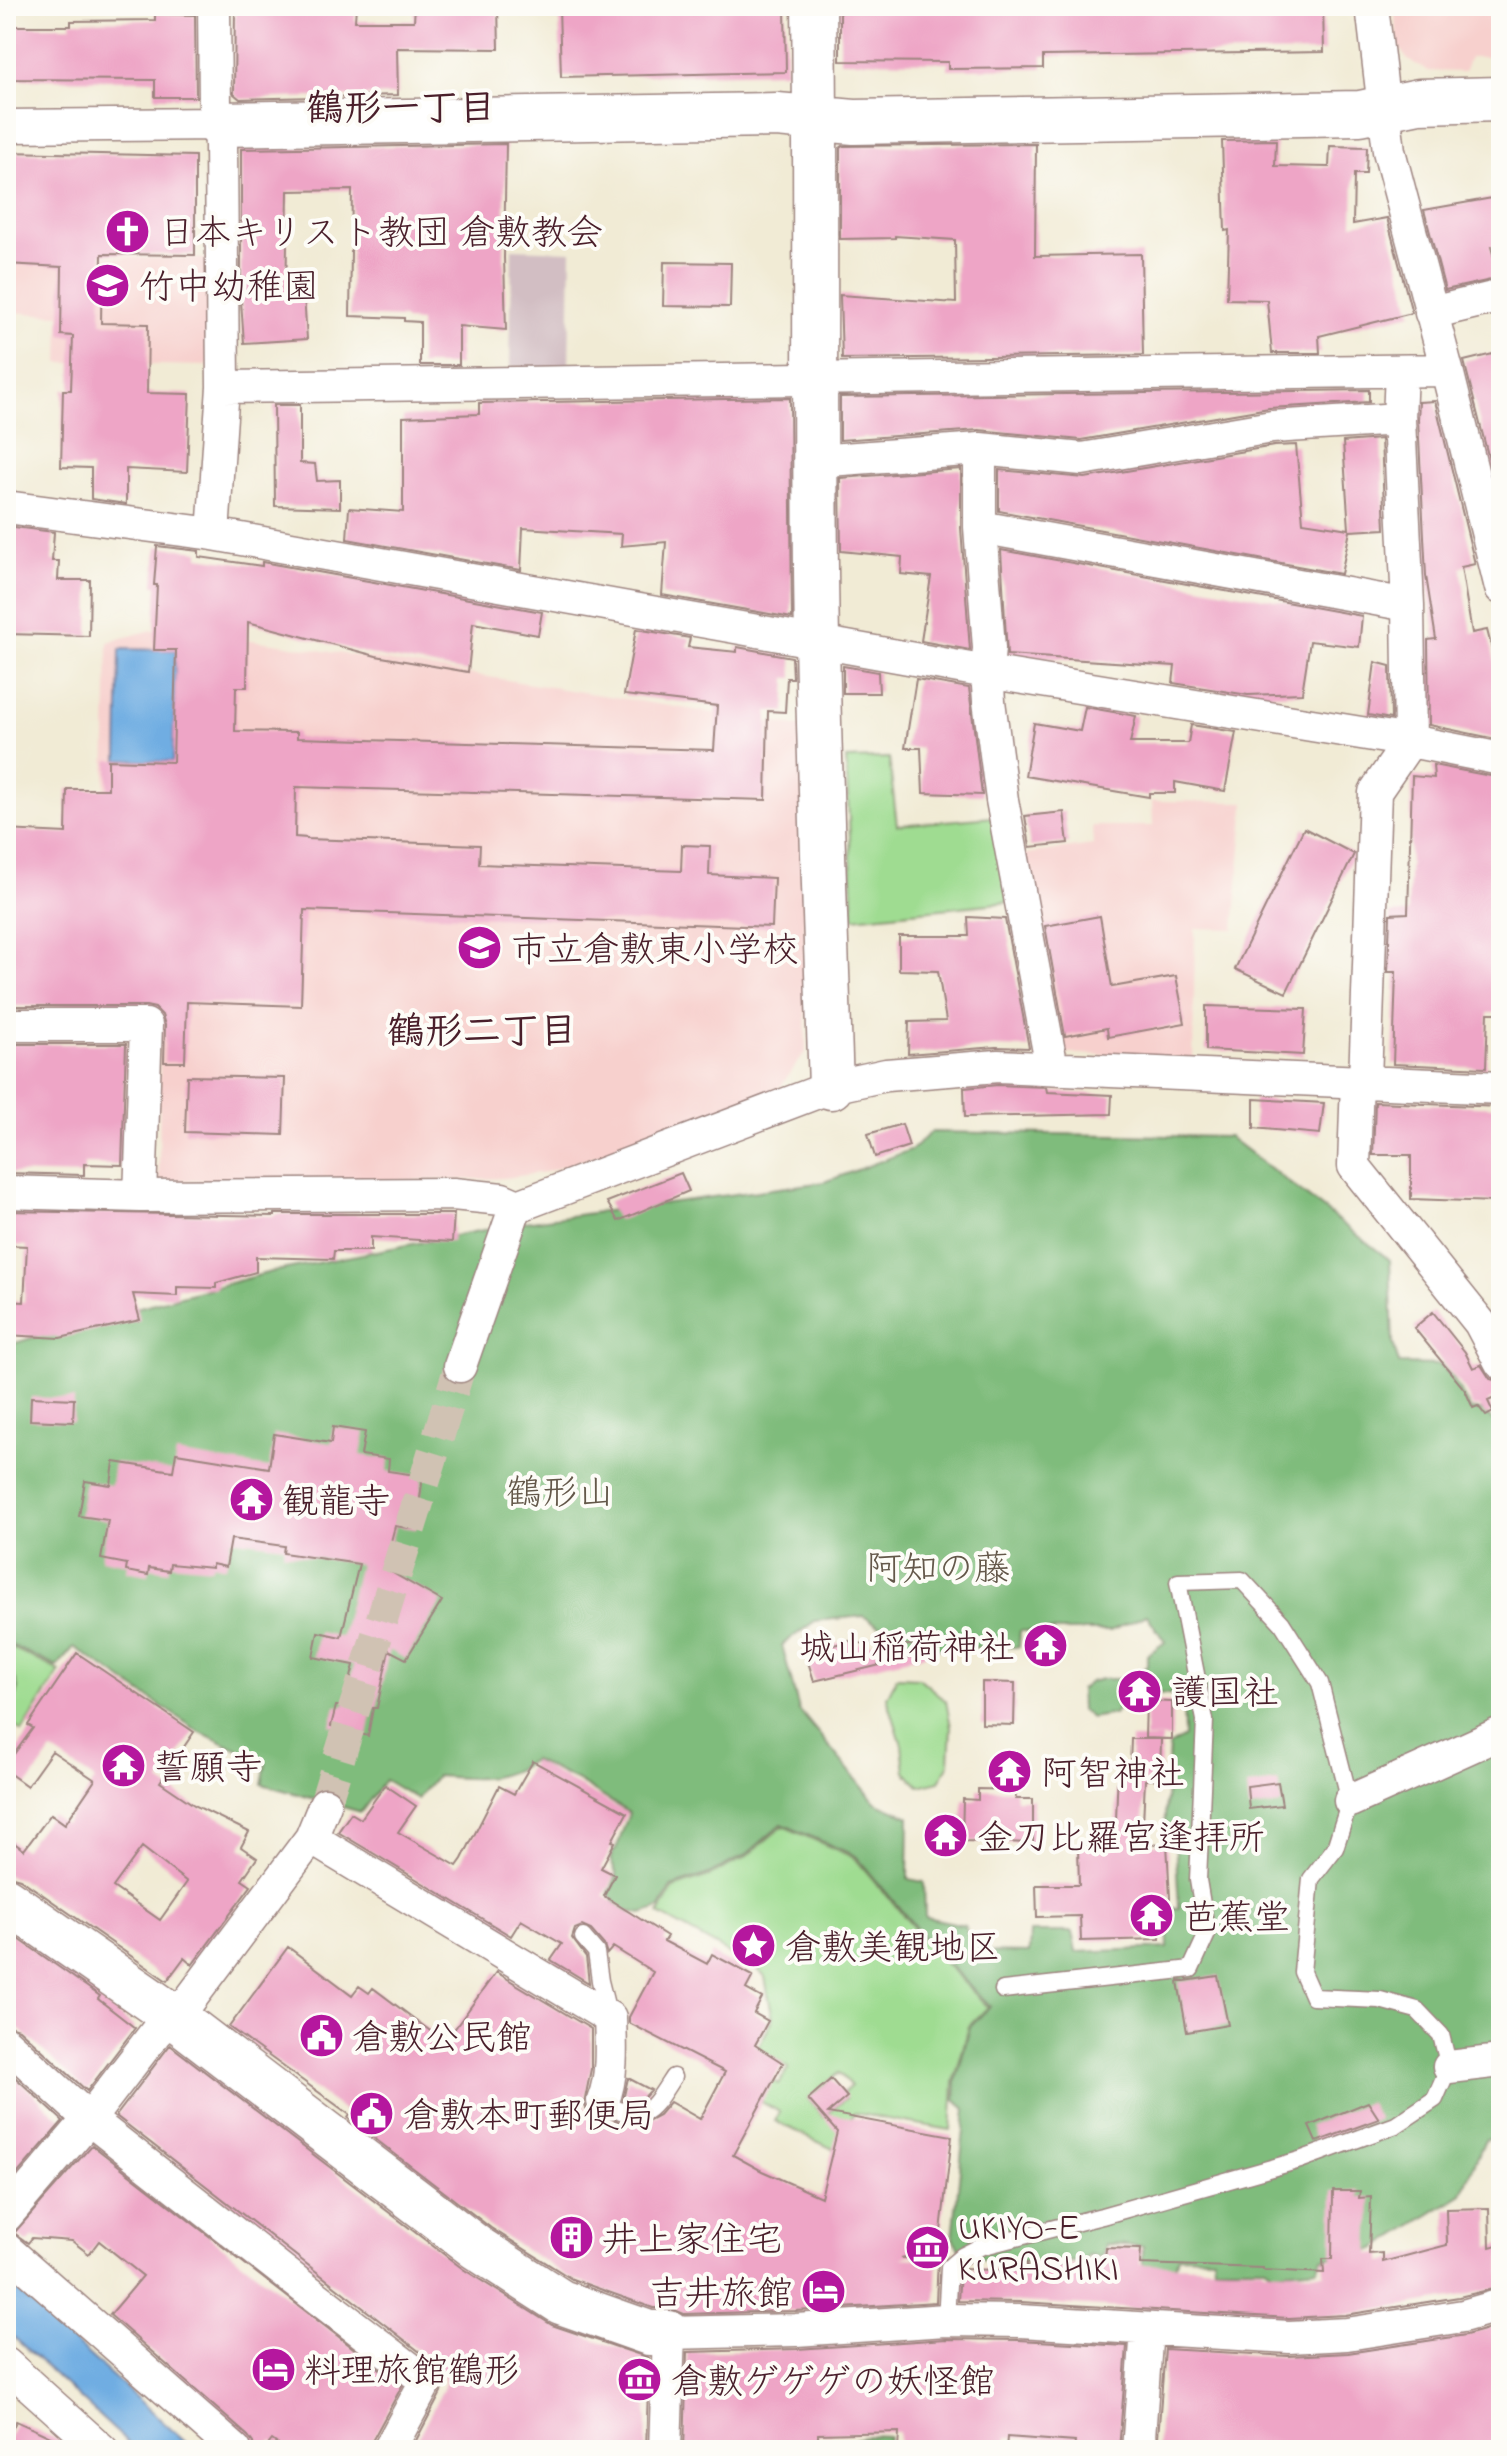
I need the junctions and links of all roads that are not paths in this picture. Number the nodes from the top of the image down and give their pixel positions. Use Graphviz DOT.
graph roads {
  1 [pos="214,6"];
  2 [pos="814,6"];
  3 [pos="1372,6"];
  4 [pos="1501,99"];
  5 [pos="1383,109"];
  6 [pos="816,118"];
  7 [pos="218,124"];
  8 [pos="6,126"];
  9 [pos="1501,296"];
  10 [pos="1431,313"];
  11 [pos="1447,370"];
  12 [pos="1401,371"];
  13 [pos="814,378"];
  14 [pos="223,387"];
  15 [pos="1399,419"];
  16 [pos="980,449"];
  17 [pos="815,461"];
  18 [pos="6,507"];
  19 [pos="980,527"];
  20 [pos="1494,532"];
  21 [pos="213,534"];
  22 [pos="1501,588"];
  23 [pos="1408,605"];
  24 [pos="817,642"];
  25 [pos="987,672"];
  26 [pos="1410,741"];
  27 [pos="1501,759"];
  28 [pos="6,1025"];
  29 [pos="1052,1068"];
  30 [pos="1361,1081"];
  31 [pos="831,1087"];
  32 [pos="1501,1088"];
  33 [pos="6,1192"];
  34 [pos="140,1196"];
  35 [pos="518,1206"];
  36 [pos="1501,1363"];
  37 [pos="460,1366"];
  38 [pos="1501,1733"];
  39 [pos="1350,1801"];
  40 [pos="325,1804"];
  41 [pos="311,1838"];
  42 [pos="6,1900"];
  43 [pos="583,1937"];
  44 [pos="1003,1990"];
  45 [pos="173,2016"];
  46 [pos="610,2018"];
  47 [pos="6,2043"];
  48 [pos="1501,2061"];
  49 [pos="1449,2067"];
  50 [pos="673,2077"];
  51 [pos="603,2101"];
  52 [pos="89,2119"];
  53 [pos="6,2216"];
  54 [pos="6,2249"];
  55 [pos="1501,2305"];
  56 [pos="946,2320"];
  57 [pos="1147,2329"];
  58 [pos="669,2333"];
  59 [pos="6,2364"];
  60 [pos="102,2450"];
  61 [pos="235,2450"];
  62 [pos="389,2450"];
  63 [pos="665,2450"];
  64 [pos="1138,2450"];
  1 -- 7 [label="street"];
  2 -- 6 [label="street"];
  3 -- 5 [label="street"];
  4 -- 5 [label="street"];
  5 -- 6 [label="street"];
  5 -- 10 [label="street"];
  6 -- 7 [label="street"];
  6 -- 13 [label="street"];
  7 -- 8 [label="street"];
  7 -- 14 [label="street"];
  9 -- 10 [label="street"];
  10 -- 11 [label="street"];
  11 -- 12 [label="street"];
  11 -- 20 [label="street"];
  12 -- 13 [label="street"];
  12 -- 15 [label="street"];
  13 -- 14 [label="street"];
  13 -- 17 [label="street"];
  14 -- 21 [label="street"];
  15 -- 16 [label="street"];
  15 -- 23 [label="street"];
  16 -- 17 [label="street"];
  16 -- 19 [label="street"];
  17 -- 24 [label="street"];
  18 -- 21 [label="street"];
  19 -- 23 [label="street"];
  19 -- 25 [label="street"];
  20 -- 22 [label="street"];
  21 -- 24 [label="street"];
  23 -- 26 [label="street"];
  24 -- 25 [label="street"];
  24 -- 31 [label="street"];
  25 -- 26 [label="street"];
  25 -- 29 [label="street"];
  26 -- 27 [label="street"];
  26 -- 30 [label="street"];
  28 -- 34 [label="street"];
  29 -- 30 [label="street"];
  29 -- 31 [label="street"];
  30 -- 32 [label="street"];
  30 -- 36 [label="street"];
  31 -- 35 [label="street"];
  33 -- 34 [label="street"];
  34 -- 35 [label="street"];
  35 -- 37 [label="street"];
  38 -- 39 [label="street"];
  39 -- 44 [label="lane"];
  39 -- 49 [label="lane"];
  40 -- 41 [label="street"];
  41 -- 45 [label="street"];
  41 -- 46 [label="street"];
  42 -- 45 [label="street"];
  43 -- 46 [label="lane"];
  45 -- 52 [label="street"];
  45 -- 58 [label="street"];
  46 -- 51 [label="street"];
  47 -- 52 [label="street"];
  48 -- 49 [label="street"];
  49 -- 56 [label="lane"];
  50 -- 51 [label="lane"];
  52 -- 53 [label="street"];
  52 -- 62 [label="street"];
  54 -- 61 [label="street"];
  55 -- 57 [label="street"];
  56 -- 57 [label="street"];
  56 -- 58 [label="street"];
  57 -- 64 [label="street"];
  58 -- 63 [label="street"];
  59 -- 60 [label="street"];
}
